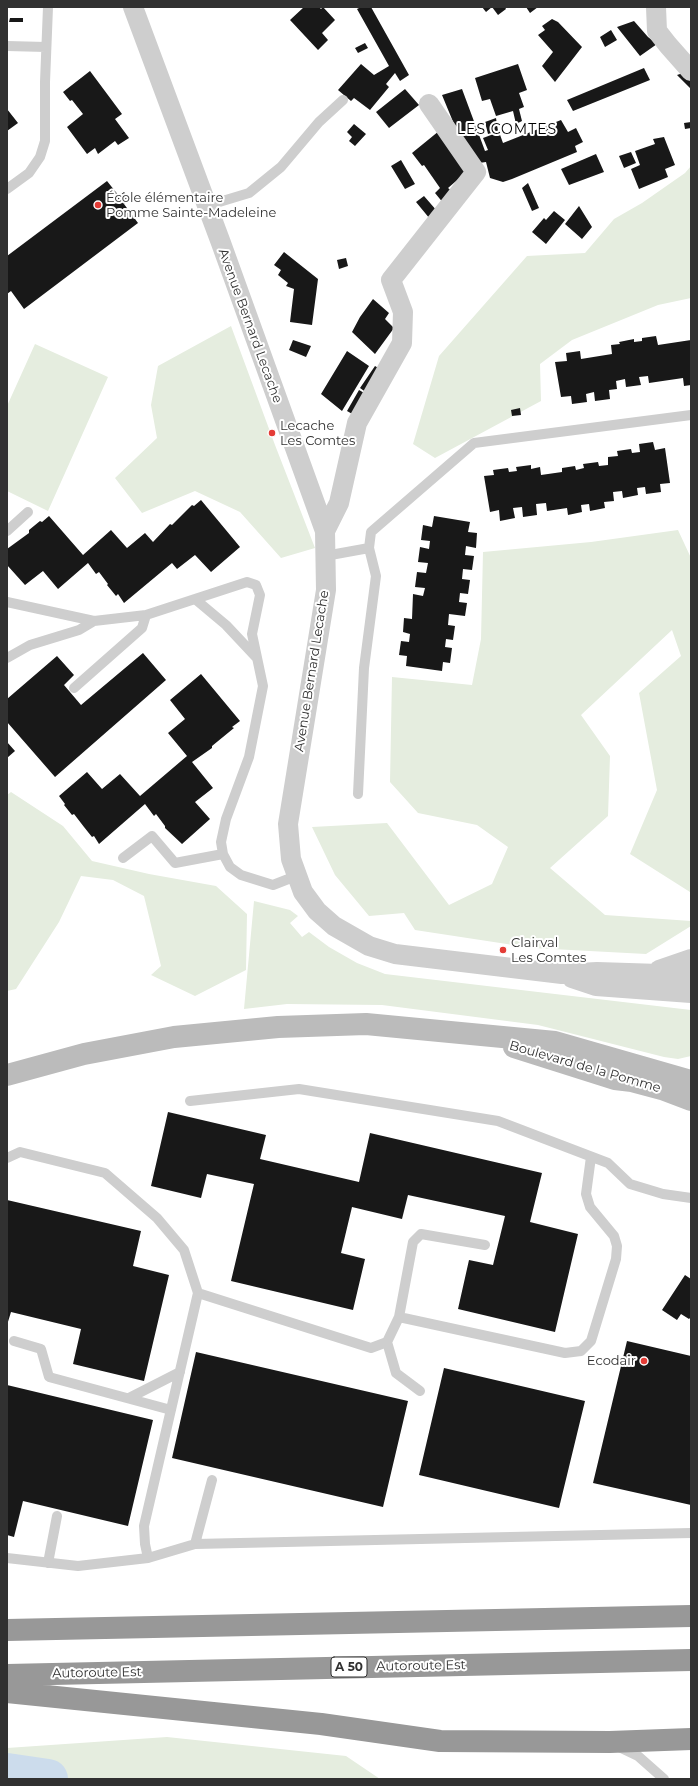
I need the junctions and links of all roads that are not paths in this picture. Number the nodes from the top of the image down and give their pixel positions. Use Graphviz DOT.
graph roads {
  1 [pos="48,7"];
  2 [pos="132,7"];
  3 [pos="656,7"];
  4 [pos="7,46"];
  5 [pos="46,47"];
  6 [pos="688,68"];
  7 [pos="344,100"];
  8 [pos="429,104"];
  9 [pos="7,189"];
  10 [pos="206,206"];
  11 [pos="691,415"];
  12 [pos="28,512"];
  13 [pos="7,530"];
  14 [pos="325,531"];
  15 [pos="369,548"];
  16 [pos="325,556"];
  17 [pos="195,599"];
  18 [pos="7,602"];
  19 [pos="146,615"];
  20 [pos="94,621"];
  21 [pos="7,658"];
  22 [pos="258,659"];
  23 [pos="74,688"];
  24 [pos="358,794"];
  25 [pos="223,854"];
  26 [pos="123,858"];
  27 [pos="296,876"];
  28 [pos="691,959"];
  29 [pos="650,973"];
  30 [pos="562,974"];
  31 [pos="691,975"];
  32 [pos="691,993"];
  33 [pos="479,1036"];
  34 [pos="7,1075"];
  35 [pos="691,1081"];
  36 [pos="190,1100"];
  37 [pos="691,1100"];
  38 [pos="591,1157"];
  39 [pos="7,1158"];
  40 [pos="691,1198"];
  41 [pos="485,1245"];
  42 [pos="198,1293"];
  43 [pos="399,1318"];
  44 [pos="14,1341"];
  45 [pos="386,1342"];
  46 [pos="180,1372"];
  47 [pos="420,1391"];
  48 [pos="130,1398"];
  49 [pos="171,1410"];
  50 [pos="212,1480"];
  51 [pos="57,1516"];
  52 [pos="691,1533"];
  53 [pos="195,1544"];
  54 [pos="7,1558"];
  55 [pos="148,1558"];
  56 [pos="48,1563"];
  57 [pos="691,1616"];
  58 [pos="7,1630"];
  59 [pos="691,1660"];
  60 [pos="7,1674"];
  61 [pos="7,1692"];
  62 [pos="691,1739"];
  63 [pos="610,1742"];
  64 [pos="664,1779"];
  1 -- 5 [label="lane"];
  2 -- 10 [label="street, Avenue Bernard Lecache"];
  3 -- 6 [label="street"];
  4 -- 5 [label="lane"];
  5 -- 9 [label="lane"];
  7 -- 10 [label="lane"];
  8 -- 14 [label="street"];
  10 -- 14 [label="street, Avenue Bernard Lecache"];
  11 -- 15 [label="lane"];
  12 -- 13 [label="lane"];
  14 -- 16 [label="street, Avenue Bernard Lecache"];
  15 -- 16 [label="lane"];
  15 -- 24 [label="lane"];
  16 -- 27 [label="street, Avenue Bernard Lecache"];
  17 -- 19 [label="lane"];
  17 -- 22 [label="lane"];
  17 -- 22 [label="lane"];
  18 -- 20 [label="lane"];
  19 -- 20 [label="lane"];
  19 -- 23 [label="lane"];
  20 -- 21 [label="lane"];
  22 -- 25 [label="lane"];
  25 -- 26 [label="lane"];
  25 -- 27 [label="lane"];
  27 -- 30 [label="street, Avenue Bernard Lecache"];
  28 -- 29 [label="street"];
  29 -- 30 [label="street, Avenue Bernard Lecache"];
  29 -- 31 [label="street, Avenue Bernard Lecache"];
  30 -- 32 [label="street, Avenue Bernard Lecache"];
  33 -- 34 [label="main road, Boulevard de la Pomme"];
  33 -- 35 [label="main road, Boulevard de la Pomme"];
  33 -- 37 [label="main road, Boulevard de la Pomme"];
  36 -- 38 [label="lane"];
  38 -- 40 [label="lane"];
  38 -- 43 [label="lane"];
  39 -- 42 [label="lane"];
  41 -- 43 [label="lane"];
  42 -- 45 [label="lane"];
  42 -- 46 [label="lane"];
  43 -- 45 [label="lane"];
  44 -- 48 [label="lane"];
  45 -- 47 [label="lane"];
  46 -- 48 [label="lane"];
  46 -- 49 [label="lane"];
  48 -- 49 [label="lane"];
  49 -- 55 [label="lane"];
  50 -- 53 [label="lane"];
  51 -- 56 [label="lane"];
  52 -- 53 [label="lane"];
  53 -- 55 [label="lane"];
  54 -- 56 [label="lane"];
  55 -- 56 [label="lane"];
  57 -- 58 [label="highway"];
  59 -- 60 [label="highway, Autoroute Est / A 50"];
  61 -- 63 [label="highway"];
  62 -- 63 [label="highway"];
  63 -- 64 [label="lane"];
}
